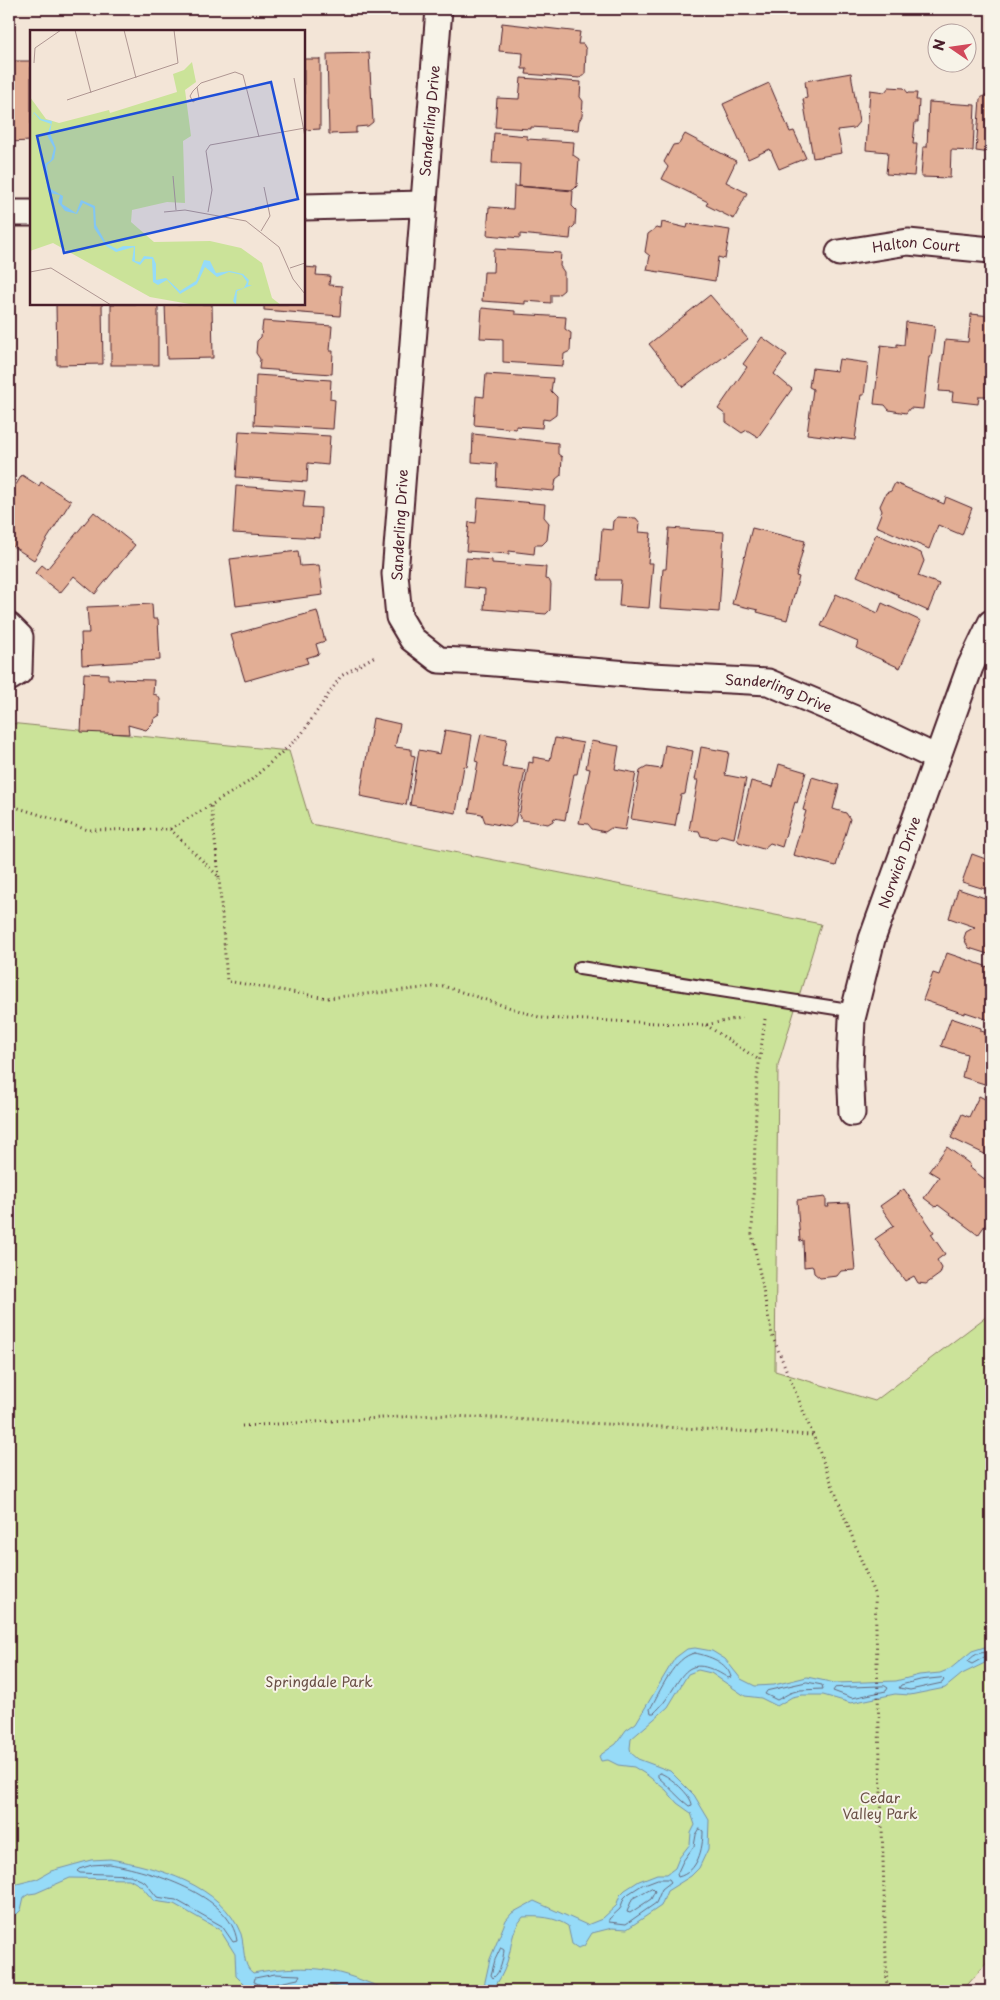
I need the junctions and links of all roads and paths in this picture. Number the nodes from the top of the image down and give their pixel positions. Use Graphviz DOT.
graph roads {
  1 [pos="439,9"];
  2 [pos="423,204"];
  3 [pos="305,207"];
  4 [pos="9,213"];
  5 [pos="30,213"];
  6 [pos="991,250"];
  7 [pos="839,253"];
  8 [pos="991,623"];
  9 [pos="9,626"];
  10 [pos="375,656"];
  11 [pos="9,678"];
  12 [pos="937,758"];
  13 [pos="9,805"];
  14 [pos="211,805"];
  15 [pos="170,829"];
  16 [pos="219,877"];
  17 [pos="580,968"];
  18 [pos="770,998"];
  19 [pos="855,1011"];
  20 [pos="766,1014"];
  21 [pos="705,1025"];
  22 [pos="760,1060"];
  23 [pos="852,1113"];
  24 [pos="242,1426"];
  25 [pos="813,1435"];
  26 [pos="887,1991"];
  1 -- 2 [label="street, Sanderling Drive"];
  2 -- 3 [label="street"];
  2 -- 12 [label="street, Sanderling Drive"];
  4 -- 5 [label="street"];
  6 -- 7 [label="street, Halton Court"];
  8 -- 12 [label="street, Norwich Drive"];
  9 -- 11 [label="street"];
  10 -- 14 [label="path"];
  12 -- 19 [label="street, Norwich Drive"];
  13 -- 15 [label="path"];
  14 -- 15 [label="path"];
  14 -- 16 [label="path"];
  15 -- 16 [label="path"];
  16 -- 21 [label="path"];
  17 -- 18 [label="lane"];
  18 -- 19 [label="lane"];
  18 -- 20 [label="path"];
  19 -- 23 [label="street, Norwich Drive"];
  20 -- 21 [label="path"];
  20 -- 22 [label="path"];
  21 -- 22 [label="path"];
  22 -- 25 [label="path"];
  24 -- 25 [label="path"];
  25 -- 26 [label="path"];
}
